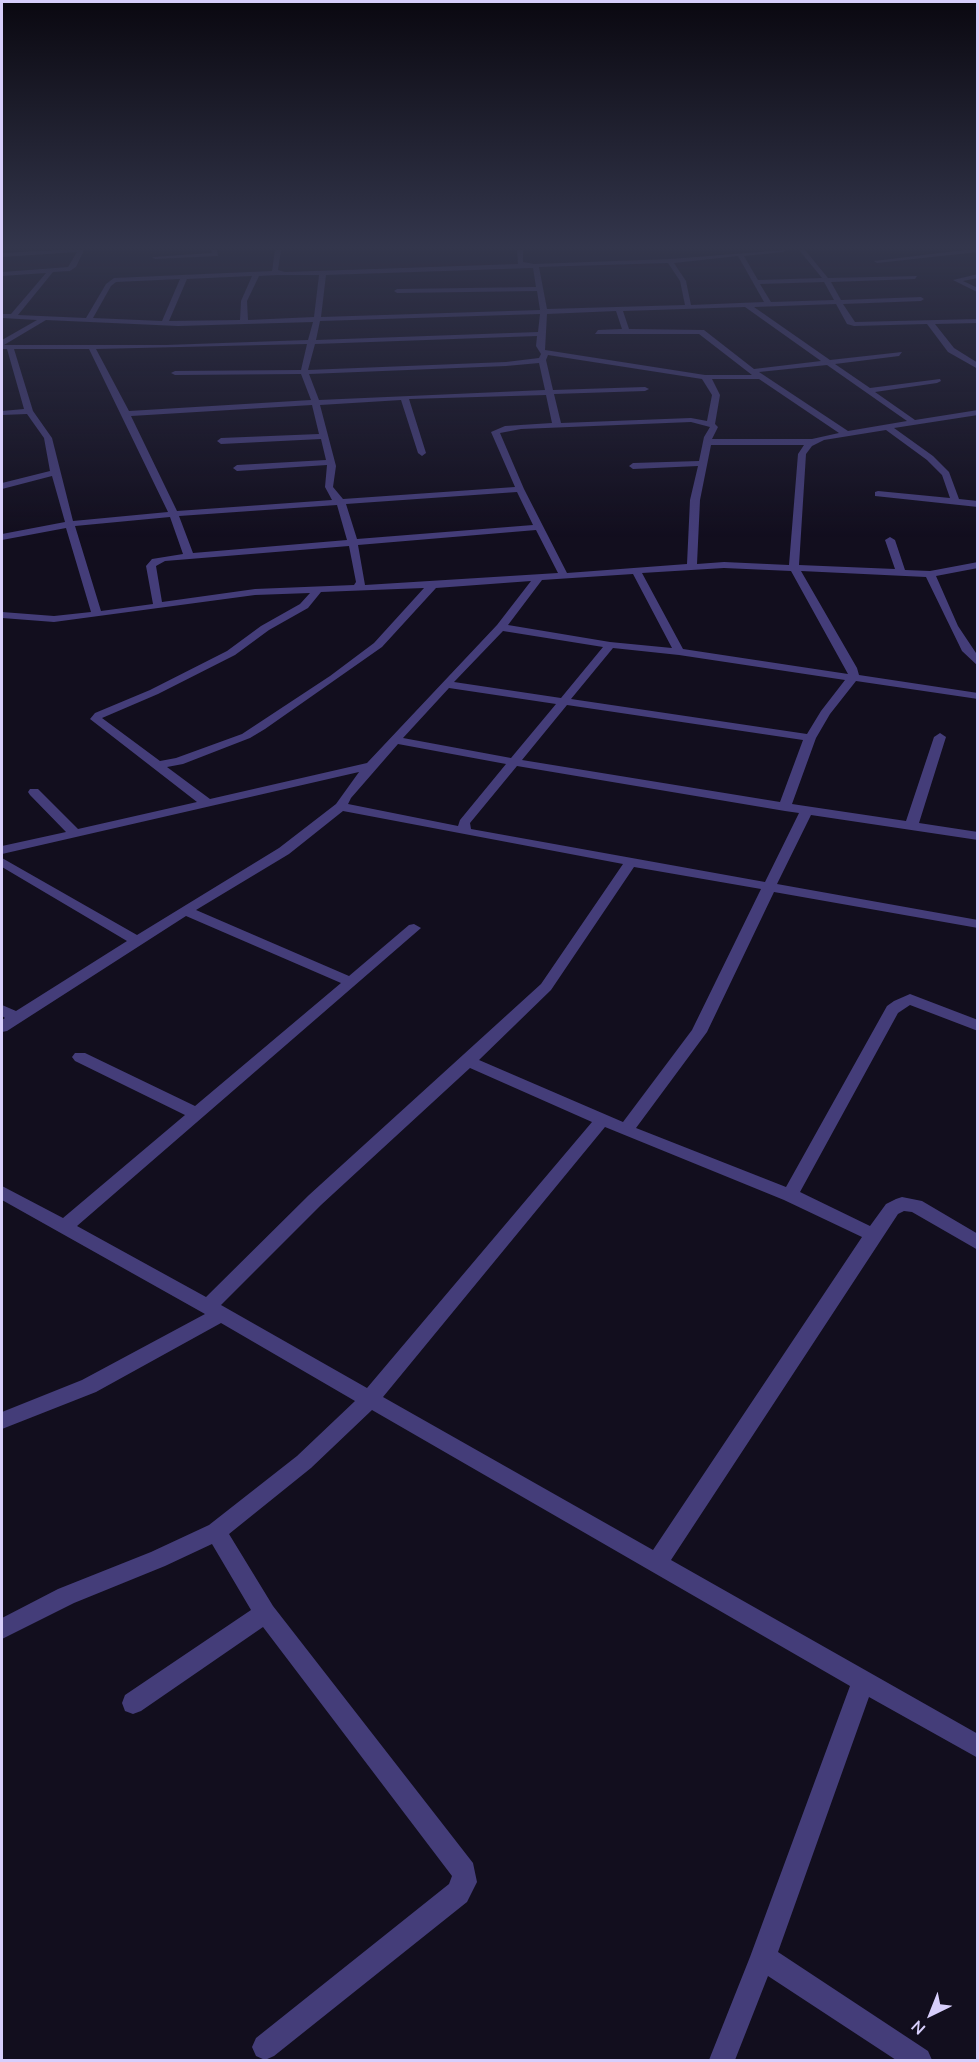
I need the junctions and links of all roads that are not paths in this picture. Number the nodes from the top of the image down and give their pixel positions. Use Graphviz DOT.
graph roads {
  1 [pos="4,346"];
  2 [pos="93,346"];
  3 [pos="125,346"];
  4 [pos="200,346"];
  5 [pos="311,346"];
  6 [pos="540,346"];
  7 [pos="718,346"];
  8 [pos="806,346"];
  9 [pos="948,346"];
  10 [pos="898,354"];
  11 [pos="544,357"];
  12 [pos="828,362"];
  13 [pos="978,366"];
  14 [pos="752,371"];
  15 [pos="303,372"];
  16 [pos="175,373"];
  17 [pos="705,377"];
  18 [pos="762,377"];
  19 [pos="937,381"];
  20 [pos="645,389"];
  21 [pos="870,390"];
  22 [pos="550,391"];
  23 [pos="404,397"];
  24 [pos="314,402"];
  25 [pos="29,411"];
  26 [pos="978,412"];
  27 [pos="2,413"];
  28 [pos="967,413"];
  29 [pos="126,414"];
  30 [pos="913,422"];
  31 [pos="978,422"];
  32 [pos="711,424"];
  33 [pos="557,425"];
  34 [pos="887,427"];
  35 [pos="844,432"];
  36 [pos="323,436"];
  37 [pos="221,441"];
  38 [pos="708,442"];
  39 [pos="814,442"];
  40 [pos="422,453"];
  41 [pos="330,462"];
  42 [pos="702,463"];
  43 [pos="633,466"];
  44 [pos="237,468"];
  45 [pos="55,472"];
  46 [pos="2,486"];
  47 [pos="520,489"];
  48 [pos="878,494"];
  49 [pos="955,501"];
  50 [pos="341,502"];
  51 [pos="978,504"];
  52 [pos="173,513"];
  53 [pos="70,525"];
  54 [pos="540,527"];
  55 [pos="2,537"];
  56 [pos="890,540"];
  57 [pos="353,543"];
  58 [pos="189,556"];
  59 [pos="978,565"];
  60 [pos="692,567"];
  61 [pos="794,568"];
  62 [pos="636,571"];
  63 [pos="901,574"];
  64 [pos="930,574"];
  65 [pos="564,576"];
  66 [pos="539,577"];
  67 [pos="433,585"];
  68 [pos="358,588"];
  69 [pos="318,590"];
  70 [pos="158,606"];
  71 [pos="97,615"];
  72 [pos="4,617"];
  73 [pos="501,627"];
  74 [pos="610,645"];
  75 [pos="678,652"];
  76 [pos="978,663"];
  77 [pos="853,678"];
  78 [pos="446,684"];
  79 [pos="978,696"];
  80 [pos="562,703"];
  81 [pos="940,737"];
  82 [pos="810,738"];
  83 [pos="395,740"];
  84 [pos="514,762"];
  85 [pos="159,765"];
  86 [pos="371,766"];
  87 [pos="34,792"];
  88 [pos="207,803"];
  89 [pos="341,806"];
  90 [pos="785,807"];
  91 [pos="806,811"];
  92 [pos="911,827"];
  93 [pos="465,831"];
  94 [pos="75,833"];
  95 [pos="978,836"];
  96 [pos="2,850"];
  97 [pos="2,862"];
  98 [pos="631,862"];
  99 [pos="767,886"];
  100 [pos="184,911"];
  101 [pos="978,924"];
  102 [pos="414,928"];
  103 [pos="137,941"];
  104 [pos="349,981"];
  105 [pos="2,1010"];
  106 [pos="15,1017"];
  107 [pos="978,1026"];
  108 [pos="2,1027"];
  109 [pos="80,1057"];
  110 [pos="468,1061"];
  111 [pos="196,1113"];
  112 [pos="602,1120"];
  113 [pos="626,1130"];
  114 [pos="2,1192"];
  115 [pos="790,1195"];
  116 [pos="64,1227"];
  117 [pos="873,1235"];
  118 [pos="978,1243"];
  119 [pos="214,1310"];
  120 [pos="370,1399"];
  121 [pos="2,1421"];
  122 [pos="216,1532"];
  123 [pos="656,1564"];
  124 [pos="265,1613"];
  125 [pos="2,1629"];
  126 [pos="863,1681"];
  127 [pos="132,1703"];
  128 [pos="978,1747"];
  129 [pos="764,1957"];
  130 [pos="265,2047"];
  131 [pos="722,2061"];
  132 [pos="919,2061"];
  1 -- 25 [label="street"];
  2 -- 29 [label="street"];
  3 -- 4 [label="street"];
  5 -- 15 [label="street"];
  6 -- 11 [label="street"];
  7 -- 14 [label="street"];
  8 -- 12 [label="street"];
  9 -- 13 [label="street"];
  10 -- 12 [label="street"];
  11 -- 15 [label="street"];
  11 -- 17 [label="street"];
  11 -- 22 [label="street"];
  12 -- 14 [label="street"];
  12 -- 21 [label="street"];
  14 -- 18 [label="street"];
  15 -- 16 [label="street"];
  15 -- 24 [label="street"];
  17 -- 18 [label="street"];
  17 -- 32 [label="street"];
  18 -- 35 [label="street"];
  19 -- 21 [label="street"];
  20 -- 22 [label="street"];
  21 -- 30 [label="street"];
  22 -- 23 [label="street"];
  22 -- 33 [label="street"];
  23 -- 24 [label="street"];
  23 -- 40 [label="street"];
  24 -- 29 [label="street"];
  24 -- 36 [label="street"];
  25 -- 27 [label="street"];
  25 -- 45 [label="street"];
  26 -- 28 [label="street"];
  28 -- 30 [label="street"];
  28 -- 31 [label="street"];
  29 -- 52 [label="street"];
  30 -- 34 [label="street"];
  32 -- 33 [label="street"];
  32 -- 38 [label="street"];
  33 -- 47 [label="street"];
  34 -- 35 [label="street"];
  34 -- 49 [label="street"];
  35 -- 39 [label="street"];
  36 -- 37 [label="street"];
  36 -- 41 [label="street"];
  38 -- 39 [label="street"];
  38 -- 42 [label="street"];
  39 -- 61 [label="street"];
  41 -- 44 [label="street"];
  41 -- 50 [label="street"];
  42 -- 43 [label="street"];
  42 -- 60 [label="street"];
  45 -- 46 [label="street"];
  45 -- 53 [label="street"];
  47 -- 50 [label="street"];
  47 -- 54 [label="street"];
  48 -- 49 [label="street"];
  49 -- 51 [label="street"];
  50 -- 52 [label="street"];
  50 -- 57 [label="street"];
  52 -- 53 [label="street"];
  52 -- 58 [label="street"];
  53 -- 55 [label="street"];
  53 -- 71 [label="street"];
  54 -- 57 [label="street"];
  54 -- 65 [label="street"];
  56 -- 63 [label="street"];
  57 -- 58 [label="street"];
  57 -- 68 [label="street"];
  58 -- 70 [label="street"];
  59 -- 64 [label="street"];
  60 -- 61 [label="street"];
  60 -- 62 [label="street"];
  61 -- 63 [label="street"];
  61 -- 77 [label="street"];
  62 -- 65 [label="street"];
  62 -- 75 [label="street"];
  63 -- 64 [label="street"];
  64 -- 76 [label="street"];
  65 -- 66 [label="street"];
  66 -- 67 [label="street"];
  66 -- 73 [label="street"];
  67 -- 68 [label="street"];
  67 -- 85 [label="street"];
  68 -- 69 [label="street"];
  69 -- 70 [label="street"];
  69 -- 85 [label="street"];
  70 -- 71 [label="street"];
  71 -- 72 [label="street"];
  73 -- 74 [label="street"];
  73 -- 78 [label="street"];
  74 -- 75 [label="street"];
  74 -- 80 [label="street"];
  75 -- 77 [label="street"];
  77 -- 79 [label="street"];
  77 -- 82 [label="street"];
  78 -- 80 [label="street"];
  78 -- 83 [label="street"];
  80 -- 82 [label="street"];
  80 -- 84 [label="street"];
  81 -- 92 [label="street"];
  82 -- 90 [label="street"];
  83 -- 84 [label="street"];
  83 -- 86 [label="street"];
  84 -- 90 [label="street"];
  84 -- 93 [label="street"];
  85 -- 88 [label="street"];
  86 -- 88 [label="street"];
  86 -- 89 [label="street"];
  87 -- 94 [label="street"];
  88 -- 94 [label="street"];
  89 -- 93 [label="street"];
  89 -- 100 [label="street"];
  90 -- 91 [label="street"];
  91 -- 92 [label="street"];
  91 -- 99 [label="street"];
  92 -- 95 [label="street"];
  93 -- 98 [label="street"];
  94 -- 96 [label="street"];
  97 -- 103 [label="street"];
  98 -- 99 [label="street"];
  98 -- 110 [label="street"];
  99 -- 101 [label="street"];
  99 -- 113 [label="street"];
  100 -- 103 [label="street"];
  100 -- 104 [label="street"];
  102 -- 104 [label="street"];
  103 -- 106 [label="street"];
  104 -- 111 [label="street"];
  105 -- 106 [label="street"];
  106 -- 108 [label="street"];
  107 -- 115 [label="street"];
  109 -- 111 [label="street"];
  110 -- 112 [label="street"];
  110 -- 119 [label="street"];
  111 -- 116 [label="street"];
  112 -- 113 [label="street"];
  112 -- 120 [label="street"];
  113 -- 115 [label="street"];
  114 -- 116 [label="street"];
  115 -- 117 [label="street"];
  116 -- 119 [label="street"];
  117 -- 118 [label="street"];
  117 -- 123 [label="street"];
  119 -- 120 [label="street"];
  119 -- 121 [label="street"];
  120 -- 122 [label="street"];
  120 -- 123 [label="street"];
  122 -- 124 [label="street"];
  122 -- 125 [label="street"];
  123 -- 126 [label="street"];
  124 -- 127 [label="street"];
  124 -- 130 [label="street"];
  126 -- 128 [label="street"];
  126 -- 129 [label="street"];
  129 -- 131 [label="street"];
  129 -- 132 [label="street"];
}
